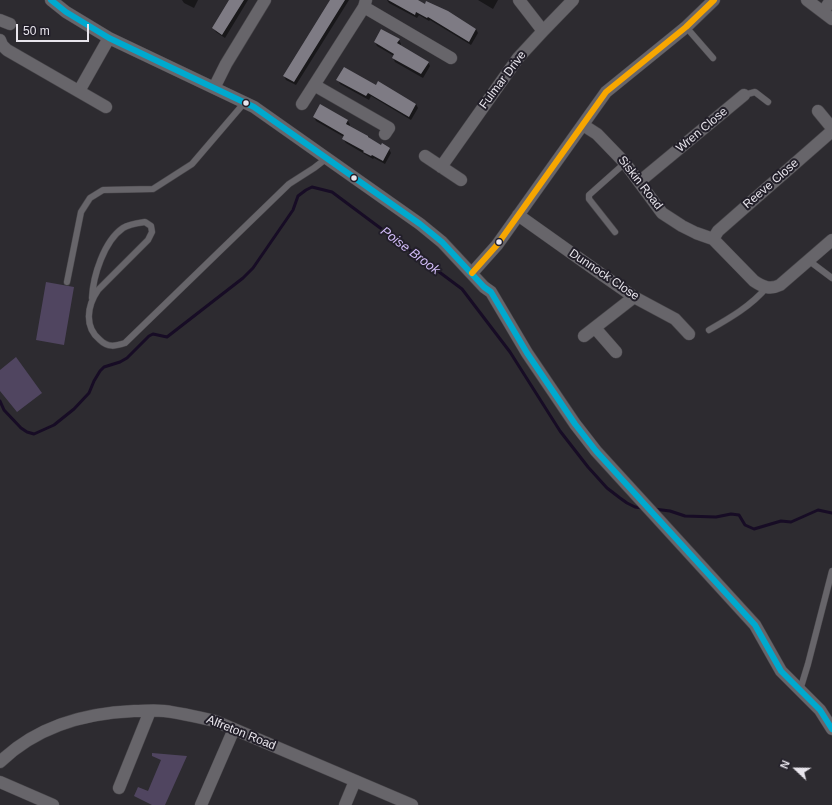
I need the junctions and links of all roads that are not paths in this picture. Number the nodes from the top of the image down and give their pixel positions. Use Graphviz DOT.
graph roads {
  1 [pos="51,0"];
  2 [pos="265,0"];
  3 [pos="519,0"];
  4 [pos="573,0"];
  5 [pos="714,0"];
  6 [pos="807,0"];
  7 [pos="832,0"];
  8 [pos="365,3"];
  9 [pos="827,16"];
  10 [pos="686,27"];
  11 [pos="543,31"];
  12 [pos="109,38"];
  13 [pos="0,40"];
  14 [pos="451,58"];
  15 [pos="713,58"];
  16 [pos="314,85"];
  17 [pos="214,88"];
  18 [pos="79,91"];
  19 [pos="744,95"];
  20 [pos="245,102"];
  21 [pos="768,102"];
  22 [pos="302,104"];
  23 [pos="106,107"];
  24 [pos="818,111"];
  25 [pos="583,125"];
  26 [pos="389,128"];
  27 [pos="832,128"];
  28 [pos="832,131"];
  29 [pos="424,156"];
  30 [pos="327,158"];
  31 [pos="625,163"];
  32 [pos="441,167"];
  33 [pos="461,180"];
  34 [pos="639,182"];
  35 [pos="518,215"];
  36 [pos="615,232"];
  37 [pos="713,240"];
  38 [pos="832,240"];
  39 [pos="808,260"];
  40 [pos="472,273"];
  41 [pos="832,278"];
  42 [pos="67,282"];
  43 [pos="766,287"];
  44 [pos="634,297"];
  45 [pos="92,298"];
  46 [pos="595,328"];
  47 [pos="709,330"];
  48 [pos="689,334"];
  49 [pos="584,336"];
  50 [pos="616,352"];
  51 [pos="832,571"];
  52 [pos="800,690"];
  53 [pos="150,711"];
  54 [pos="234,729"];
  55 [pos="832,729"];
  56 [pos="0,762"];
  57 [pos="355,781"];
  58 [pos="0,782"];
  59 [pos="119,788"];
  60 [pos="24,800"];
  61 [pos="53,805"];
  62 [pos="201,805"];
  63 [pos="345,805"];
  64 [pos="412,805"];
  1 -- 12 [label="street"];
  2 -- 17 [label="street"];
  3 -- 11 [label="street"];
  4 -- 11 [label="street, Fulmar Drive"];
  5 -- 10 [label="street"];
  6 -- 9 [label="street"];
  7 -- 9 [label="street"];
  8 -- 14 [label="street"];
  8 -- 16 [label="street"];
  10 -- 15 [label="lane"];
  10 -- 25 [label="street"];
  11 -- 32 [label="street, Fulmar Drive"];
  12 -- 17 [label="street"];
  12 -- 18 [label="street"];
  13 -- 18 [label="street"];
  16 -- 22 [label="street"];
  16 -- 26 [label="street"];
  17 -- 20 [label="street"];
  18 -- 23 [label="street"];
  19 -- 21 [label="lane, Wren Close"];
  19 -- 34 [label="street, Wren Close"];
  20 -- 30 [label="street"];
  20 -- 42 [label="lane"];
  24 -- 27 [label="street"];
  25 -- 31 [label="street, Siskin Road"];
  25 -- 35 [label="street"];
  28 -- 37 [label="street, Reeve Close"];
  29 -- 32 [label="street"];
  30 -- 40 [label="street"];
  30 -- 45 [label="lane"];
  31 -- 34 [label="street, Siskin Road"];
  31 -- 36 [label="lane"];
  32 -- 33 [label="street"];
  34 -- 37 [label="street, Siskin Road"];
  35 -- 40 [label="street"];
  35 -- 44 [label="street, Dunnock Close"];
  37 -- 43 [label="street, Siskin Road"];
  38 -- 39 [label="street"];
  39 -- 41 [label="lane"];
  39 -- 43 [label="street"];
  40 -- 52 [label="street"];
  43 -- 47 [label="lane"];
  44 -- 46 [label="street"];
  44 -- 48 [label="street, Dunnock Close"];
  45 -- 45 [label="lane"];
  46 -- 49 [label="street"];
  46 -- 50 [label="street"];
  51 -- 52 [label="lane"];
  52 -- 55 [label="street"];
  53 -- 54 [label="street, Alfreton Road"];
  53 -- 56 [label="street, Alfreton Road"];
  53 -- 59 [label="street"];
  54 -- 57 [label="street, Alfreton Road"];
  54 -- 62 [label="street"];
  57 -- 63 [label="street"];
  57 -- 64 [label="street, Alfreton Road"];
  58 -- 60 [label="street"];
  60 -- 61 [label="street"];
}
